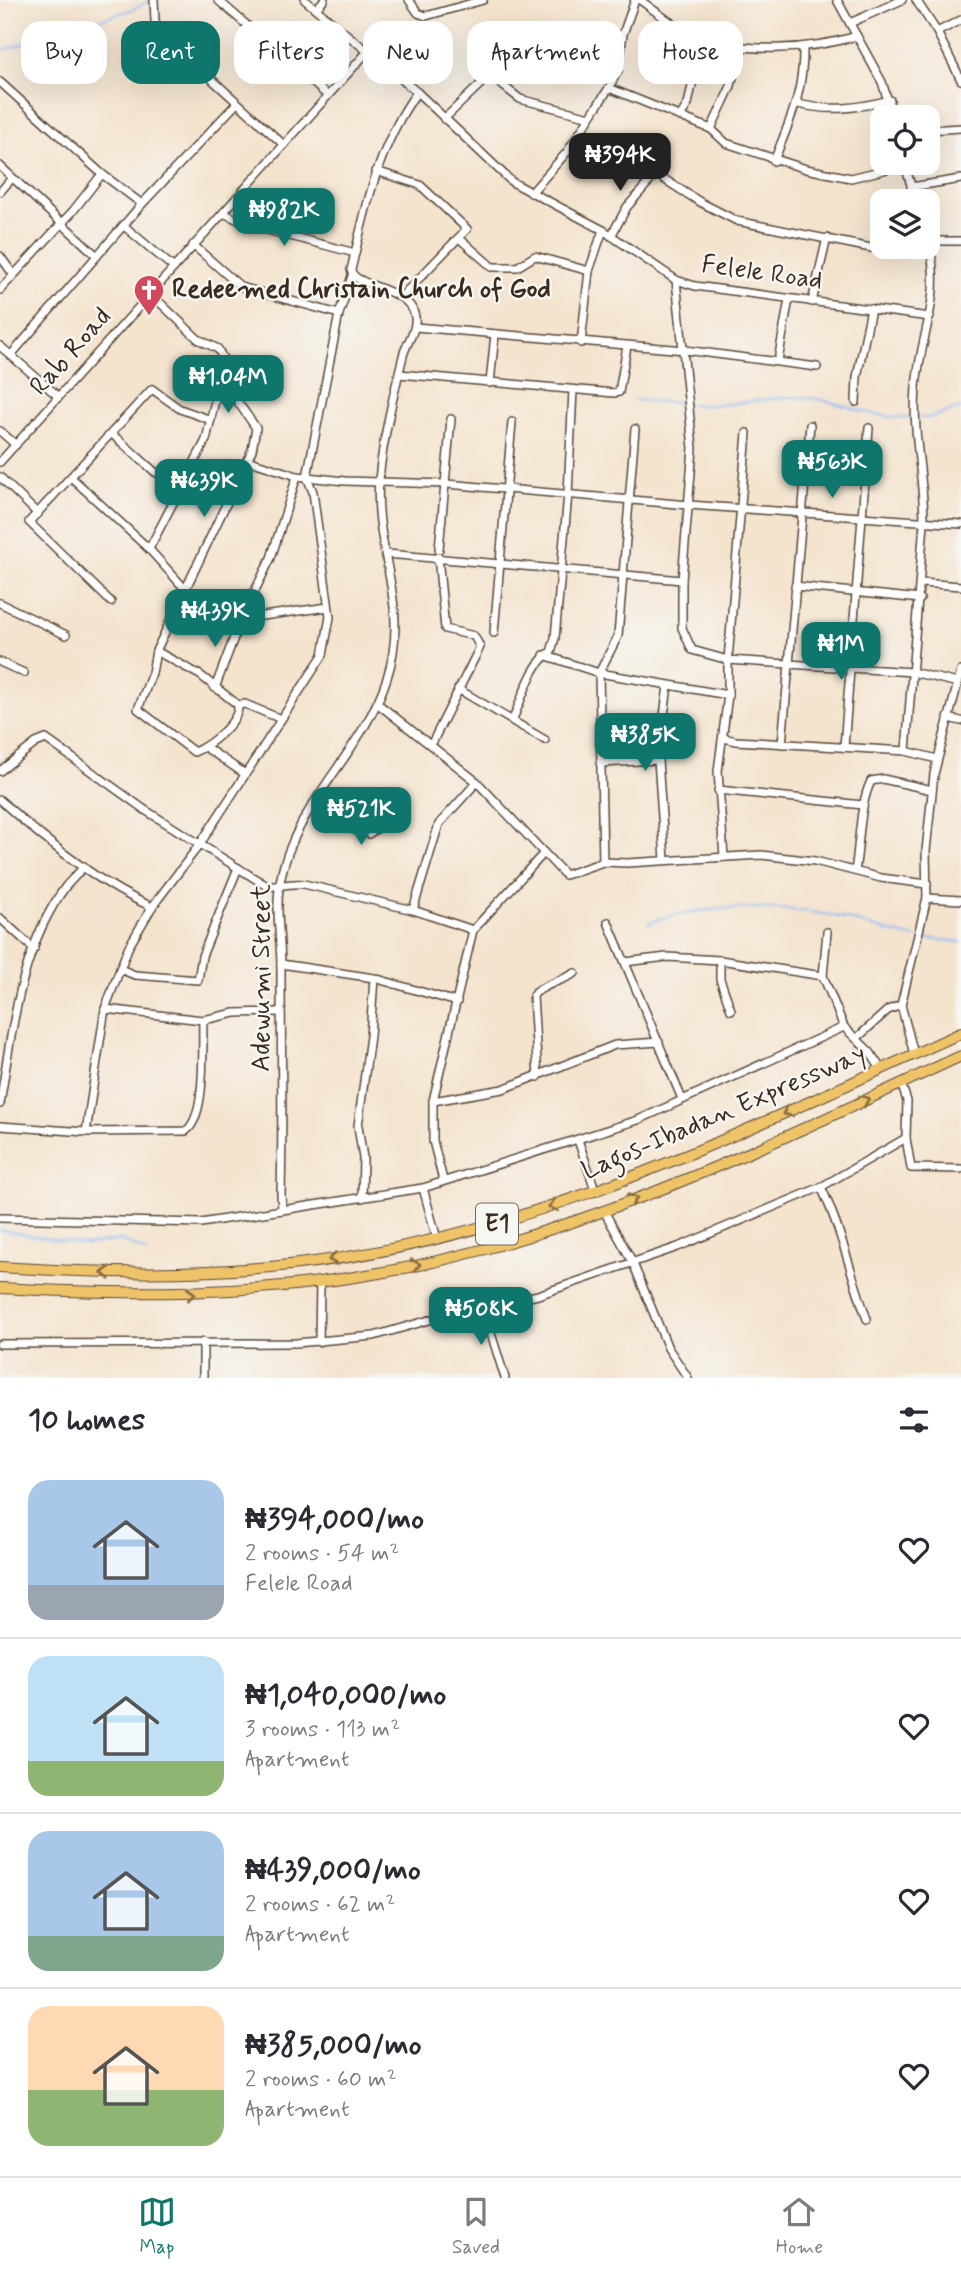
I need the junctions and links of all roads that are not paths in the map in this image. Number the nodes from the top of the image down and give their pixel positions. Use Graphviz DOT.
graph roads {
  1 [pos="153,0"];
  2 [pos="218,0"];
  3 [pos="305,0"];
  4 [pos="324,0"];
  5 [pos="409,0"];
  6 [pos="483,0"];
  7 [pos="637,0"];
  8 [pos="837,0"];
  9 [pos="902,0"];
  10 [pos="916,0"];
  11 [pos="316,9"];
  12 [pos="961,20"];
  13 [pos="669,21"];
  14 [pos="850,23"];
  15 [pos="937,33"];
  16 [pos="858,36"];
  17 [pos="743,46"];
  18 [pos="363,47"];
  19 [pos="803,47"];
  20 [pos="363,56"];
  21 [pos="961,80"];
  22 [pos="0,82"];
  23 [pos="407,84"];
  24 [pos="478,84"];
  25 [pos="501,84"];
  26 [pos="692,84"];
  27 [pos="731,84"];
  28 [pos="608,88"];
  29 [pos="416,92"];
  30 [pos="327,95"];
  31 [pos="890,100"];
  32 [pos="237,103"];
  33 [pos="798,104"];
  34 [pos="891,105"];
  35 [pos="681,115"];
  36 [pos="590,117"];
  37 [pos="444,119"];
  38 [pos="961,128"];
  39 [pos="710,129"];
  40 [pos="940,129"];
  41 [pos="284,145"];
  42 [pos="608,158"];
  43 [pos="774,160"];
  44 [pos="0,166"];
  45 [pos="376,171"];
  46 [pos="870,173"];
  47 [pos="102,174"];
  48 [pos="907,175"];
  49 [pos="12,178"];
  50 [pos="961,179"];
  51 [pos="647,181"];
  52 [pos="911,187"];
  53 [pos="0,192"];
  54 [pos="531,194"];
  55 [pos="142,204"];
  56 [pos="223,212"];
  57 [pos="62,223"];
  58 [pos="124,226"];
  59 [pos="603,230"];
  60 [pos="611,236"];
  61 [pos="459,238"];
  62 [pos="827,238"];
  63 [pos="940,241"];
  64 [pos="961,241"];
  65 [pos="193,245"];
  66 [pos="870,248"];
  67 [pos="355,253"];
  68 [pos="0,256"];
  69 [pos="97,256"];
  70 [pos="932,259"];
  71 [pos="174,268"];
  72 [pos="589,271"];
  73 [pos="13,274"];
  74 [pos="352,276"];
  75 [pos="676,280"];
  76 [pos="0,290"];
  77 [pos="151,294"];
  78 [pos="401,297"];
  79 [pos="789,299"];
  80 [pos="812,302"];
  81 [pos="871,309"];
  82 [pos="339,314"];
  83 [pos="930,317"];
  84 [pos="415,327"];
  85 [pos="495,334"];
  86 [pos="581,343"];
  87 [pos="0,346"];
  88 [pos="627,346"];
  89 [pos="685,350"];
  90 [pos="10,355"];
  91 [pos="778,361"];
  92 [pos="817,367"];
  93 [pos="223,368"];
  94 [pos="400,374"];
  95 [pos="490,383"];
  96 [pos="573,390"];
  97 [pos="59,397"];
  98 [pos="856,402"];
  99 [pos="451,419"];
  100 [pos="211,420"];
  101 [pos="513,422"];
  102 [pos="810,425"];
  103 [pos="870,428"];
  104 [pos="635,429"];
  105 [pos="0,431"];
  106 [pos="747,433"];
  107 [pos="112,434"];
  108 [pos="16,445"];
  109 [pos="247,460"];
  110 [pos="0,462"];
  111 [pos="298,475"];
  112 [pos="0,477"];
  113 [pos="307,477"];
  114 [pos="72,478"];
  115 [pos="379,483"];
  116 [pos="447,484"];
  117 [pos="182,486"];
  118 [pos="507,488"];
  119 [pos="568,494"];
  120 [pos="631,500"];
  121 [pos="690,505"];
  122 [pos="740,508"];
  123 [pos="800,511"];
  124 [pos="38,514"];
  125 [pos="862,516"];
  126 [pos="924,523"];
  127 [pos="961,524"];
  128 [pos="149,549"];
  129 [pos="439,553"];
  130 [pos="387,554"];
  131 [pos="501,565"];
  132 [pos="561,570"];
  133 [pos="622,573"];
  134 [pos="682,580"];
  135 [pos="921,583"];
  136 [pos="794,586"];
  137 [pos="961,586"];
  138 [pos="185,589"];
  139 [pos="856,593"];
  140 [pos="920,599"];
  141 [pos="111,602"];
  142 [pos="0,603"];
  143 [pos="328,607"];
  144 [pos="241,620"];
  145 [pos="494,633"];
  146 [pos="66,635"];
  147 [pos="156,652"];
  148 [pos="543,655"];
  149 [pos="728,660"];
  150 [pos="0,662"];
  151 [pos="790,664"];
  152 [pos="852,669"];
  153 [pos="961,671"];
  154 [pos="912,672"];
  155 [pos="24,673"];
  156 [pos="599,673"];
  157 [pos="958,683"];
  158 [pos="668,686"];
  159 [pos="215,688"];
  160 [pos="458,689"];
  161 [pos="728,695"];
  162 [pos="377,703"];
  163 [pos="238,705"];
  164 [pos="948,718"];
  165 [pos="281,719"];
  166 [pos="513,719"];
  167 [pos="961,721"];
  168 [pos="724,738"];
  169 [pos="545,740"];
  170 [pos="782,744"];
  171 [pos="431,745"];
  172 [pos="205,747"];
  173 [pos="844,747"];
  174 [pos="906,751"];
  175 [pos="937,759"];
  176 [pos="659,760"];
  177 [pos="600,763"];
  178 [pos="0,771"];
  179 [pos="245,774"];
  180 [pos="477,782"];
  181 [pos="718,790"];
  182 [pos="932,790"];
  183 [pos="391,799"];
  184 [pos="0,800"];
  185 [pos="315,802"];
  186 [pos="863,805"];
  187 [pos="200,844"];
  188 [pos="544,853"];
  189 [pos="724,857"];
  190 [pos="665,860"];
  191 [pos="603,862"];
  192 [pos="85,866"];
  193 [pos="238,868"];
  194 [pos="855,871"];
  195 [pos="279,883"];
  196 [pos="927,884"];
  197 [pos="927,898"];
  198 [pos="961,900"];
  199 [pos="152,907"];
  200 [pos="413,910"];
  201 [pos="0,918"];
  202 [pos="608,922"];
  203 [pos="473,930"];
  204 [pos="827,932"];
  205 [pos="34,949"];
  206 [pos="720,960"];
  207 [pos="625,962"];
  208 [pos="281,964"];
  209 [pos="120,969"];
  210 [pos="575,973"];
  211 [pos="823,976"];
  212 [pos="374,978"];
  213 [pos="457,1002"];
  214 [pos="901,1004"];
  215 [pos="105,1009"];
  216 [pos="731,1010"];
  217 [pos="281,1012"];
  218 [pos="203,1020"];
  219 [pos="844,1027"];
  220 [pos="961,1033"];
  221 [pos="857,1038"];
  222 [pos="659,1042"];
  223 [pos="4,1052"];
  224 [pos="915,1054"];
  225 [pos="961,1056"];
  226 [pos="881,1069"];
  227 [pos="538,1077"];
  228 [pos="901,1083"];
  229 [pos="682,1099"];
  230 [pos="433,1101"];
  231 [pos="0,1104"];
  232 [pos="0,1126"];
  233 [pos="86,1132"];
  234 [pos="906,1138"];
  235 [pos="578,1140"];
  236 [pos="961,1169"];
  237 [pos="443,1180"];
  238 [pos="821,1187"];
  239 [pos="423,1188"];
  240 [pos="596,1192"];
  241 [pos="362,1198"];
  242 [pos="282,1210"];
  243 [pos="604,1211"];
  244 [pos="0,1218"];
  245 [pos="437,1239"];
  246 [pos="632,1261"];
  247 [pos="0,1268"];
  248 [pos="320,1283"];
  249 [pos="0,1288"];
  250 [pos="483,1308"];
  251 [pos="867,1319"];
  252 [pos="203,1342"];
  253 [pos="319,1342"];
  254 [pos="0,1344"];
  255 [pos="203,1378"];
  256 [pos="505,1378"];
  257 [pos="688,1378"];
  1 -- 32 [label="street"];
  2 -- 30 [label="street"];
  3 -- 11 [label="street, Felele Road"];
  4 -- 11 [label="street"];
  5 -- 6 [label="street"];
  7 -- 13 [label="street"];
  7 -- 28 [label="street"];
  8 -- 14 [label="street"];
  9 -- 14 [label="street"];
  10 -- 15 [label="street"];
  11 -- 18 [label="street, Felele Road"];
  12 -- 15 [label="street"];
  14 -- 16 [label="street"];
  15 -- 21 [label="street"];
  16 -- 19 [label="street"];
  16 -- 31 [label="street"];
  17 -- 19 [label="street"];
  19 -- 33 [label="street"];
  20 -- 30 [label="street, Rab Road"];
  22 -- 47 [label="street"];
  23 -- 29 [label="street, Felele Road"];
  24 -- 37 [label="street"];
  25 -- 36 [label="street"];
  26 -- 35 [label="street"];
  27 -- 39 [label="street"];
  28 -- 35 [label="street"];
  28 -- 36 [label="street"];
  29 -- 37 [label="street, Felele Road"];
  29 -- 45 [label="street"];
  30 -- 41 [label="street, Rab Road"];
  31 -- 33 [label="street"];
  31 -- 34 [label="street"];
  32 -- 41 [label="street"];
  32 -- 55 [label="street"];
  33 -- 43 [label="street"];
  35 -- 39 [label="street"];
  36 -- 54 [label="street"];
  37 -- 54 [label="street, Felele Road"];
  38 -- 40 [label="street"];
  39 -- 43 [label="street"];
  41 -- 56 [label="street, Rab Road"];
  42 -- 51 [label="street"];
  43 -- 46 [label="street"];
  44 -- 49 [label="street"];
  45 -- 61 [label="street"];
  45 -- 67 [label="street"];
  47 -- 55 [label="street"];
  47 -- 57 [label="street"];
  48 -- 52 [label="street"];
  49 -- 53 [label="street"];
  49 -- 57 [label="street"];
  50 -- 52 [label="street"];
  51 -- 60 [label="street"];
  51 -- 62 [label="street"];
  54 -- 59 [label="street, Felele Road"];
  55 -- 58 [label="street"];
  56 -- 65 [label="street, Rab Road"];
  56 -- 67 [label="street"];
  57 -- 69 [label="street"];
  57 -- 73 [label="street"];
  58 -- 69 [label="street"];
  58 -- 71 [label="street"];
  59 -- 60 [label="street, Felele Road"];
  59 -- 72 [label="street"];
  60 -- 75 [label="street, Felele Road"];
  61 -- 72 [label="street"];
  61 -- 78 [label="street"];
  62 -- 66 [label="street"];
  62 -- 80 [label="street"];
  63 -- 64 [label="street"];
  65 -- 71 [label="street, Rab Road"];
  65 -- 82 [label="street"];
  67 -- 74 [label="street"];
  68 -- 73 [label="street"];
  69 -- 90 [label="street"];
  70 -- 83 [label="street"];
  71 -- 77 [label="street, Rab Road"];
  72 -- 86 [label="street"];
  73 -- 76 [label="street"];
  74 -- 78 [label="street"];
  74 -- 82 [label="street"];
  75 -- 79 [label="street, Felele Road"];
  75 -- 89 [label="street"];
  77 -- 93 [label="street"];
  77 -- 97 [label="street, Rab Road"];
  78 -- 84 [label="street"];
  79 -- 80 [label="street, Felele Road"];
  79 -- 91 [label="street"];
  80 -- 81 [label="street, Felele Road"];
  81 -- 83 [label="street, Felele Road"];
  81 -- 98 [label="street"];
  82 -- 113 [label="street"];
  83 -- 126 [label="street"];
  84 -- 85 [label="street"];
  84 -- 94 [label="street, Adewumi Street"];
  85 -- 86 [label="street"];
  85 -- 95 [label="street"];
  86 -- 88 [label="street"];
  87 -- 90 [label="street"];
  88 -- 89 [label="street"];
  88 -- 96 [label="street"];
  89 -- 91 [label="street"];
  89 -- 121 [label="street"];
  90 -- 97 [label="street"];
  91 -- 92 [label="street"];
  93 -- 100 [label="street"];
  93 -- 109 [label="street"];
  94 -- 95 [label="street"];
  94 -- 115 [label="street, Adewumi Street"];
  95 -- 96 [label="street"];
  96 -- 119 [label="street"];
  97 -- 108 [label="street, Rab Road"];
  99 -- 116 [label="street"];
  100 -- 107 [label="street"];
  100 -- 117 [label="street"];
  101 -- 118 [label="street"];
  102 -- 123 [label="street"];
  103 -- 125 [label="street"];
  104 -- 120 [label="street"];
  105 -- 108 [label="street"];
  106 -- 122 [label="street"];
  107 -- 114 [label="street"];
  107 -- 117 [label="street"];
  108 -- 110 [label="street, Rab Road"];
  109 -- 111 [label="street"];
  109 -- 138 [label="street"];
  111 -- 113 [label="street"];
  111 -- 144 [label="street"];
  112 -- 124 [label="street"];
  113 -- 115 [label="street"];
  113 -- 143 [label="street"];
  114 -- 124 [label="street"];
  114 -- 128 [label="street"];
  115 -- 116 [label="street"];
  115 -- 130 [label="street, Adewumi Street"];
  116 -- 118 [label="street"];
  116 -- 129 [label="street"];
  117 -- 128 [label="street"];
  118 -- 119 [label="street"];
  118 -- 131 [label="street"];
  119 -- 120 [label="street"];
  119 -- 132 [label="street"];
  120 -- 121 [label="street"];
  120 -- 133 [label="street"];
  121 -- 122 [label="street"];
  121 -- 134 [label="street"];
  122 -- 123 [label="street"];
  122 -- 149 [label="street"];
  123 -- 125 [label="street"];
  123 -- 136 [label="street"];
  124 -- 141 [label="street"];
  125 -- 126 [label="street"];
  125 -- 139 [label="street"];
  126 -- 127 [label="street"];
  126 -- 135 [label="street"];
  128 -- 138 [label="street"];
  129 -- 130 [label="street"];
  129 -- 131 [label="street"];
  129 -- 160 [label="street"];
  130 -- 162 [label="street, Adewumi Street"];
  131 -- 132 [label="street"];
  131 -- 145 [label="street"];
  132 -- 133 [label="street"];
  132 -- 148 [label="street"];
  133 -- 134 [label="street"];
  133 -- 156 [label="street"];
  134 -- 149 [label="street"];
  135 -- 137 [label="street"];
  135 -- 140 [label="street"];
  136 -- 139 [label="street"];
  136 -- 151 [label="street"];
  138 -- 147 [label="street"];
  139 -- 140 [label="street"];
  139 -- 152 [label="street"];
  140 -- 154 [label="street"];
  142 -- 146 [label="street"];
  143 -- 144 [label="street"];
  143 -- 165 [label="street"];
  144 -- 159 [label="street"];
  147 -- 159 [label="street"];
  147 -- 172 [label="street"];
  148 -- 156 [label="street"];
  148 -- 166 [label="street"];
  149 -- 151 [label="street"];
  149 -- 161 [label="street"];
  150 -- 155 [label="street"];
  151 -- 152 [label="street"];
  151 -- 170 [label="street"];
  152 -- 154 [label="street"];
  152 -- 173 [label="street"];
  153 -- 157 [label="street"];
  154 -- 157 [label="street"];
  154 -- 174 [label="street"];
  156 -- 158 [label="street"];
  156 -- 177 [label="street"];
  157 -- 164 [label="street"];
  158 -- 161 [label="street"];
  158 -- 176 [label="street"];
  159 -- 163 [label="street"];
  160 -- 166 [label="street"];
  160 -- 171 [label="street"];
  161 -- 168 [label="street"];
  162 -- 171 [label="street"];
  162 -- 185 [label="street, Adewumi Street"];
  163 -- 165 [label="street"];
  163 -- 172 [label="street"];
  164 -- 167 [label="street"];
  164 -- 175 [label="street"];
  165 -- 179 [label="street"];
  166 -- 169 [label="street"];
  168 -- 170 [label="street"];
  168 -- 181 [label="street"];
  170 -- 173 [label="street"];
  171 -- 180 [label="street"];
  172 -- 179 [label="street"];
  173 -- 174 [label="street"];
  174 -- 175 [label="street"];
  175 -- 182 [label="street"];
  176 -- 177 [label="street"];
  176 -- 190 [label="street"];
  177 -- 191 [label="street"];
  178 -- 187 [label="street"];
  179 -- 187 [label="street"];
  180 -- 188 [label="street"];
  180 -- 200 [label="street"];
  181 -- 186 [label="street"];
  181 -- 189 [label="street"];
  182 -- 186 [label="street"];
  182 -- 196 [label="street"];
  183 -- 185 [label="street"];
  184 -- 192 [label="street"];
  185 -- 195 [label="street, Adewumi Street"];
  186 -- 194 [label="street"];
  187 -- 193 [label="street"];
  187 -- 199 [label="street"];
  188 -- 191 [label="street"];
  188 -- 203 [label="street"];
  189 -- 190 [label="street"];
  189 -- 194 [label="street"];
  190 -- 191 [label="street"];
  192 -- 199 [label="street"];
  192 -- 205 [label="street"];
  193 -- 195 [label="street"];
  193 -- 209 [label="street"];
  194 -- 196 [label="street"];
  195 -- 200 [label="street"];
  195 -- 208 [label="street, Adewumi Street"];
  196 -- 197 [label="street"];
  197 -- 198 [label="street"];
  197 -- 214 [label="street"];
  199 -- 209 [label="street"];
  200 -- 203 [label="street"];
  201 -- 205 [label="street"];
  202 -- 207 [label="street"];
  203 -- 213 [label="street"];
  204 -- 211 [label="street"];
  205 -- 223 [label="street"];
  206 -- 207 [label="street"];
  206 -- 211 [label="street"];
  206 -- 216 [label="street"];
  207 -- 222 [label="street"];
  208 -- 212 [label="street"];
  208 -- 217 [label="street, Adewumi Street"];
  209 -- 215 [label="street"];
  210 -- 227 [label="street"];
  211 -- 219 [label="street"];
  212 -- 213 [label="street"];
  212 -- 241 [label="street"];
  213 -- 230 [label="street"];
  214 -- 221 [label="street"];
  214 -- 224 [label="street"];
  215 -- 218 [label="street"];
  215 -- 233 [label="street"];
  217 -- 218 [label="street"];
  217 -- 242 [label="street, Adewumi Street"];
  218 -- 233 [label="street"];
  219 -- 221 [label="street"];
  219 -- 229 [label="street"];
  220 -- 224 [label="highway, Lagos-Ibadan Expressway / E1"];
  221 -- 226 [label="street"];
  222 -- 227 [label="street"];
  222 -- 229 [label="street"];
  223 -- 231 [label="street"];
  224 -- 226 [label="highway, Lagos-Ibadan Expressway / E1"];
  225 -- 228 [label="highway, Lagos-Ibadan Expressway / E1"];
  226 -- 240 [label="highway, Lagos-Ibadan Expressway / E1, one-way"];
  227 -- 230 [label="street"];
  228 -- 234 [label="street"];
  243 -- 228 [label="highway, Lagos-Ibadan Expressway / E1, one-way"];
  229 -- 235 [label="street"];
  230 -- 237 [label="street"];
  232 -- 233 [label="street"];
  234 -- 236 [label="street"];
  234 -- 238 [label="street"];
  235 -- 237 [label="street"];
  235 -- 240 [label="street"];
  237 -- 239 [label="street"];
  238 -- 246 [label="street"];
  238 -- 251 [label="street"];
  239 -- 241 [label="street"];
  239 -- 245 [label="street"];
  240 -- 245 [label="highway, Lagos-Ibadan Expressway / E1, one-way"];
  241 -- 242 [label="street"];
  242 -- 244 [label="street"];
  243 -- 246 [label="street"];
  248 -- 243 [label="highway, Lagos-Ibadan Expressway / E1, one-way"];
  245 -- 247 [label="highway, Lagos-Ibadan Expressway / E1, one-way"];
  246 -- 250 [label="street"];
  246 -- 257 [label="street"];
  249 -- 248 [label="highway, Lagos-Ibadan Expressway / E1, one-way"];
  248 -- 253 [label="street"];
  250 -- 253 [label="street"];
  250 -- 256 [label="street"];
  252 -- 253 [label="street"];
  252 -- 254 [label="street"];
  252 -- 255 [label="street"];
}
